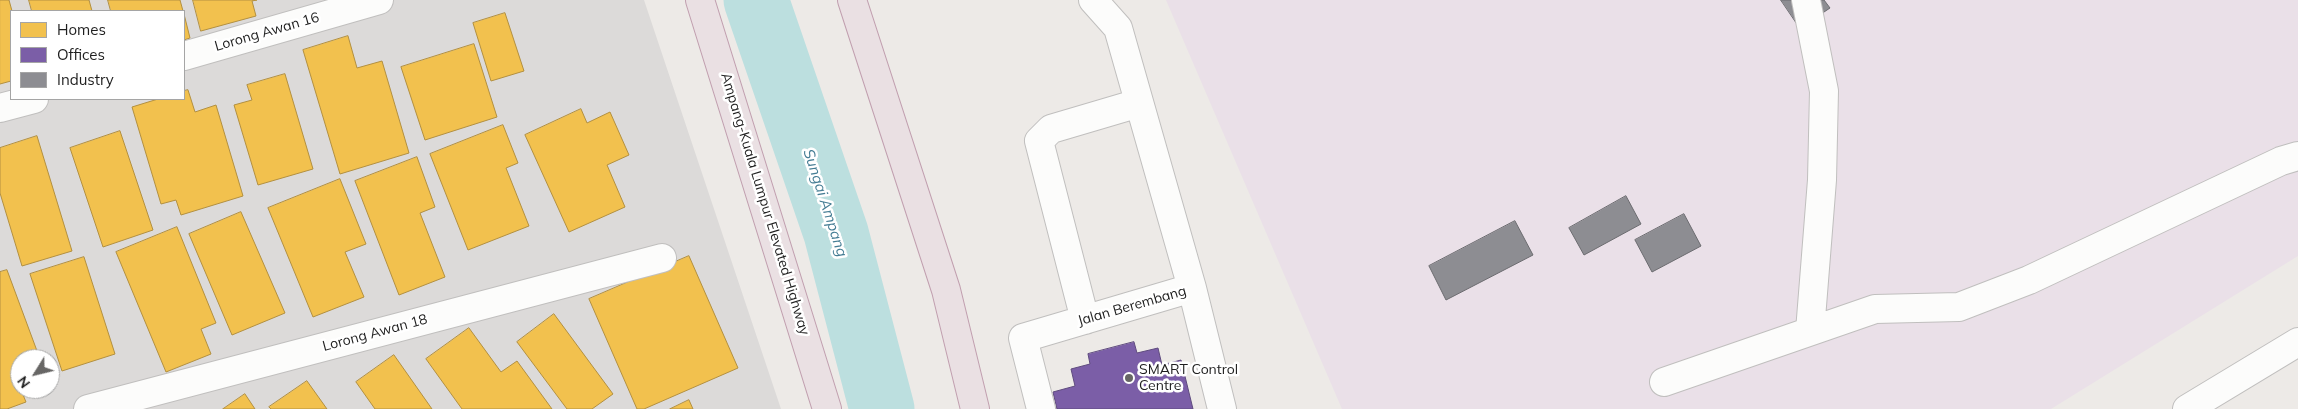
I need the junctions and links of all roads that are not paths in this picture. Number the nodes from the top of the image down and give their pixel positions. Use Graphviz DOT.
graph roads {
  1 [pos="379,0"];
  2 [pos="700,0"];
  3 [pos="852,0"];
  4 [pos="865,0"];
  5 [pos="1093,0"];
  6 [pos="1806,0"];
  7 [pos="185,56"];
  8 [pos="883,94"];
  9 [pos="30,100"];
  10 [pos="1139,103"];
  11 [pos="0,108"];
  12 [pos="2298,156"];
  13 [pos="662,258"];
  14 [pos="1192,288"];
  15 [pos="1085,320"];
  16 [pos="1810,332"];
  17 [pos="2298,342"];
  18 [pos="1664,382"];
  19 [pos="88,409"];
  20 [pos="827,409"];
  21 [pos="975,409"];
  22 [pos="1041,409"];
  23 [pos="1222,409"];
  24 [pos="2187,409"];
  1 -- 7 [label="street, Lorong Awan 16"];
  2 -- 20 [label="highway, Ampang-Kuala Lumpur Elevated Highway"];
  3 -- 8 [label="highway"];
  4 -- 8 [label="highway"];
  5 -- 10 [label="street"];
  6 -- 16 [label="street"];
  8 -- 21 [label="highway"];
  9 -- 11 [label="street"];
  10 -- 14 [label="street"];
  10 -- 15 [label="street"];
  12 -- 16 [label="street"];
  13 -- 19 [label="street, Lorong Awan 18"];
  14 -- 15 [label="street, Jalan Berembang"];
  14 -- 23 [label="street, Jalan Berembang"];
  15 -- 22 [label="street, Jalan Berembang"];
  16 -- 18 [label="street"];
  17 -- 24 [label="street"];
}
